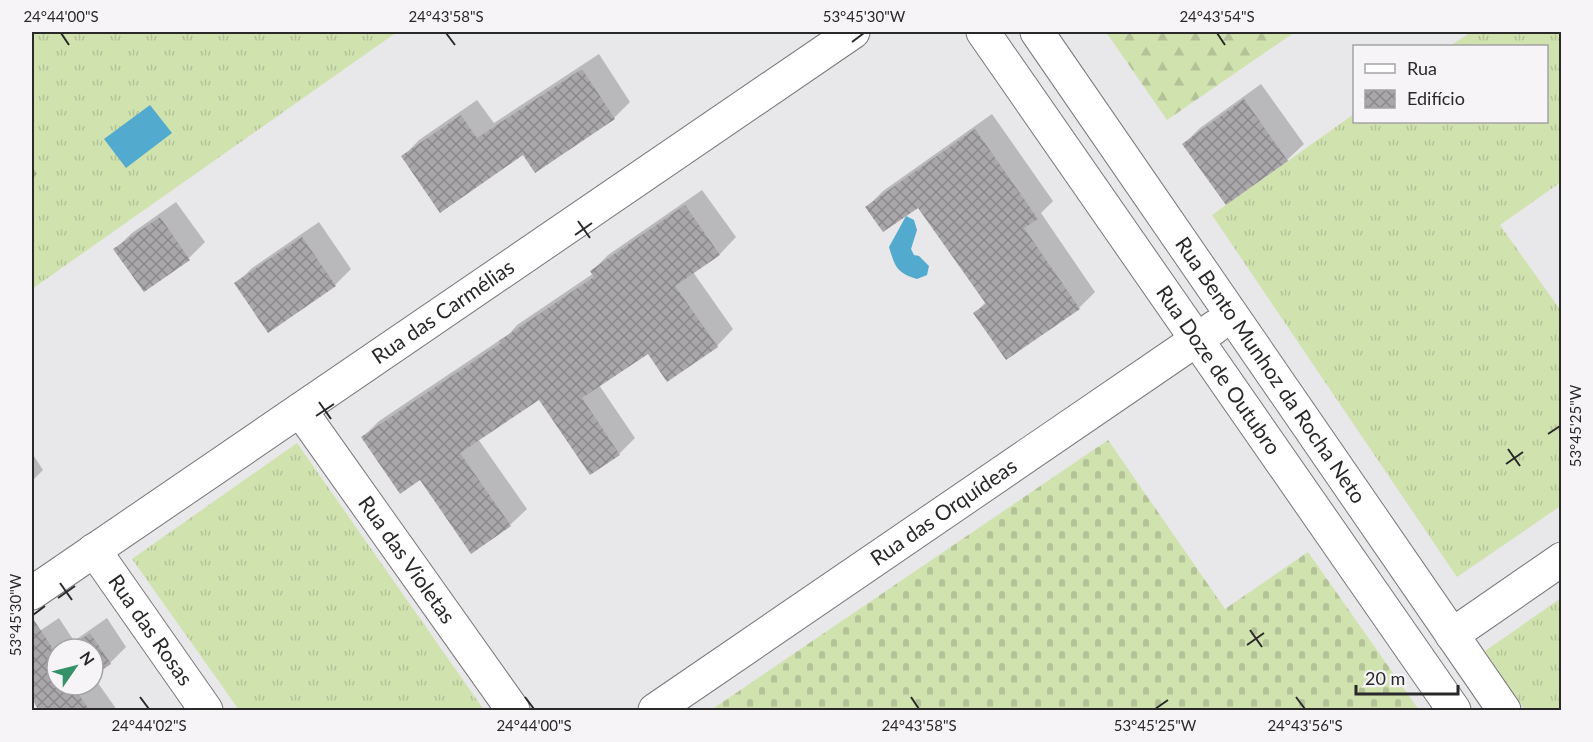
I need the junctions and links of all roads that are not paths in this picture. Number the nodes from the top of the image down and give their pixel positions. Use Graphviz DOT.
graph roads {
  1 [pos="854,32"];
  2 [pos="983,32"];
  3 [pos="1037,32"];
  4 [pos="1233,314"];
  5 [pos="1197,341"];
  6 [pos="300,410"];
  7 [pos="94,550"];
  8 [pos="1562,559"];
  9 [pos="32,593"];
  10 [pos="1452,635"];
  11 [pos="206,711"];
  12 [pos="513,711"];
  13 [pos="655,711"];
  14 [pos="1454,711"];
  15 [pos="1504,711"];
  1 -- 6 [label="street, Rua das Carmélias"];
  2 -- 5 [label="street, Rua Doze de Outubro"];
  3 -- 4 [label="street, Rua Bento Munhoz da Rocha Neto"];
  4 -- 5 [label="street, Rua das Orquídeas"];
  4 -- 10 [label="street, Rua Bento Munhoz da Rocha Neto"];
  5 -- 13 [label="street, Rua das Orquídeas"];
  5 -- 14 [label="street, Rua Doze de Outubro"];
  6 -- 7 [label="street, Rua das Carmélias"];
  6 -- 12 [label="street, Rua das Violetas"];
  7 -- 9 [label="street, Rua das Carmélias"];
  7 -- 11 [label="street, Rua das Rosas"];
  8 -- 10 [label="street"];
  10 -- 15 [label="street, Rua Bento Munhoz da Rocha Neto"];
}
